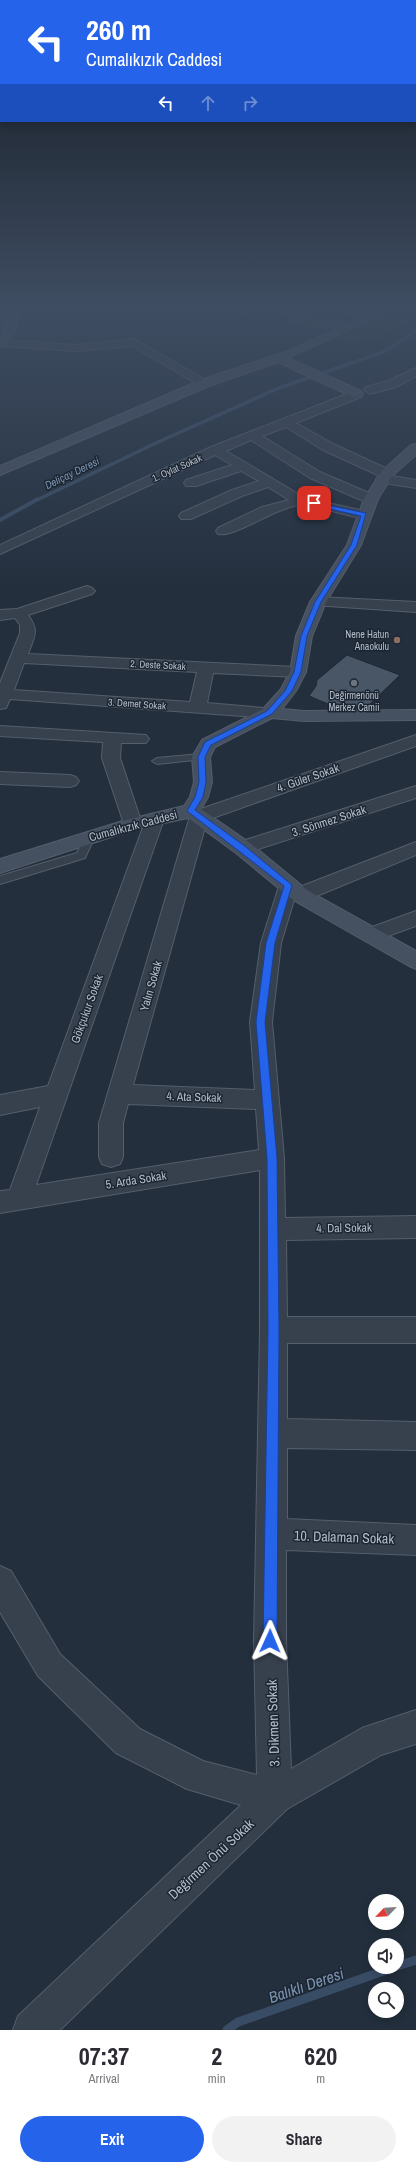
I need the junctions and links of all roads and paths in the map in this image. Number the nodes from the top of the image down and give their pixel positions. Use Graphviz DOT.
graph roads {
  1 [pos="161,402"];
  2 [pos="339,402"];
  3 [pos="288,423"];
  4 [pos="253,436"];
  5 [pos="416,448"];
  6 [pos="216,450"];
  7 [pos="243,466"];
  8 [pos="0,471"];
  9 [pos="385,476"];
  10 [pos="271,482"];
  11 [pos="191,483"];
  12 [pos="416,484"];
  13 [pos="371,499"];
  14 [pos="301,501"];
  15 [pos="364,515"];
  16 [pos="186,516"];
  17 [pos="224,532"];
  18 [pos="0,550"];
  19 [pos="87,591"];
  20 [pos="318,602"];
  21 [pos="416,607"];
  22 [pos="19,613"];
  23 [pos="0,614"];
  24 [pos="18,658"];
  25 [pos="206,668"];
  26 [pos="298,672"];
  27 [pos="2,699"];
  28 [pos="197,708"];
  29 [pos="270,713"];
  30 [pos="416,714"];
  31 [pos="0,731"];
  32 [pos="112,737"];
  33 [pos="140,739"];
  34 [pos="416,740"];
  35 [pos="201,757"];
  36 [pos="157,761"];
  37 [pos="0,778"];
  38 [pos="70,781"];
  39 [pos="416,792"];
  40 [pos="195,813"];
  41 [pos="155,819"];
  42 [pos="132,824"];
  43 [pos="89,838"];
  44 [pos="243,848"];
  45 [pos="416,848"];
  46 [pos="0,866"];
  47 [pos="0,880"];
  48 [pos="294,890"];
  49 [pos="416,918"];
  50 [pos="371,935"];
  51 [pos="416,961"];
  52 [pos="57,1094"];
  53 [pos="121,1094"];
  54 [pos="267,1100"];
  55 [pos="0,1105"];
  56 [pos="111,1157"];
  57 [pos="272,1158"];
  58 [pos="9,1201"];
  59 [pos="416,1227"];
  60 [pos="272,1229"];
  61 [pos="274,1330"];
  62 [pos="416,1330"];
  63 [pos="273,1433"];
  64 [pos="416,1436"];
  65 [pos="272,1534"];
  66 [pos="416,1540"];
  67 [pos="0,1582"];
  68 [pos="416,1727"];
  69 [pos="275,1798"];
  70 [pos="32,2030"];
  1 -- 8 [label="street"];
  2 -- 3 [label="street, 1. Oylat Sokak"];
  3 -- 4 [label="street, 1. Oylat Sokak"];
  3 -- 9 [label="street"];
  4 -- 6 [label="street, 1. Oylat Sokak"];
  4 -- 13 [label="street"];
  5 -- 9 [label="street"];
  6 -- 7 [label="street"];
  6 -- 18 [label="street, 1. Oylat Sokak"];
  7 -- 10 [label="street"];
  7 -- 11 [label="street"];
  9 -- 12 [label="street"];
  9 -- 13 [label="street"];
  10 -- 14 [label="street"];
  10 -- 16 [label="street"];
  13 -- 15 [label="street"];
  14 -- 15 [label="street"];
  14 -- 17 [label="street"];
  15 -- 20 [label="street"];
  19 -- 22 [label="street"];
  20 -- 21 [label="street"];
  20 -- 26 [label="street"];
  22 -- 23 [label="street"];
  22 -- 24 [label="street"];
  24 -- 25 [label="street, 2. Deste Sokak"];
  24 -- 27 [label="street"];
  25 -- 26 [label="street, 2. Deste Sokak"];
  25 -- 28 [label="street"];
  26 -- 29 [label="street"];
  27 -- 28 [label="street, 3. Demet Sokak"];
  28 -- 29 [label="street, 3. Demet Sokak"];
  29 -- 30 [label="street"];
  29 -- 35 [label="street"];
  31 -- 32 [label="street"];
  32 -- 33 [label="street"];
  32 -- 42 [label="street"];
  34 -- 40 [label="street, 4. Güler Sokak"];
  35 -- 36 [label="lane"];
  35 -- 40 [label="street"];
  37 -- 38 [label="street"];
  39 -- 44 [label="street, 3. Sönmez Sokak"];
  40 -- 41 [label="street, Cumalıkızık Caddesi"];
  40 -- 44 [label="street"];
  40 -- 53 [label="street, Yalın Sokak"];
  41 -- 42 [label="street, Cumalıkızık Caddesi"];
  41 -- 52 [label="street, Gökçukur Sokak"];
  42 -- 43 [label="street, Cumalıkızık Caddesi"];
  43 -- 46 [label="street, Cumalıkızık Caddesi"];
  43 -- 47 [label="lane"];
  44 -- 48 [label="street"];
  45 -- 48 [label="street"];
  48 -- 50 [label="street"];
  48 -- 54 [label="street, 3. Dikmen Sokak"];
  49 -- 50 [label="street"];
  50 -- 51 [label="street"];
  52 -- 55 [label="street"];
  52 -- 58 [label="street, Gökçukur Sokak"];
  53 -- 54 [label="street, 4. Ata Sokak"];
  53 -- 56 [label="street, Yalın Sokak"];
  54 -- 57 [label="street, 3. Dikmen Sokak"];
  57 -- 58 [label="street, 5. Arda Sokak"];
  57 -- 60 [label="street, 3. Dikmen Sokak"];
  59 -- 60 [label="street, 4. Dal Sokak"];
  60 -- 61 [label="street, 3. Dikmen Sokak"];
  61 -- 62 [label="street"];
  61 -- 63 [label="street, 3. Dikmen Sokak"];
  63 -- 64 [label="street"];
  63 -- 65 [label="street, 3. Dikmen Sokak"];
  65 -- 66 [label="street, 10. Dalaman Sokak"];
  65 -- 69 [label="street, 3. Dikmen Sokak"];
  67 -- 69 [label="street"];
  68 -- 69 [label="street, Değirmen Önü Sokak"];
  69 -- 70 [label="street, Değirmen Önü Sokak"];
}
